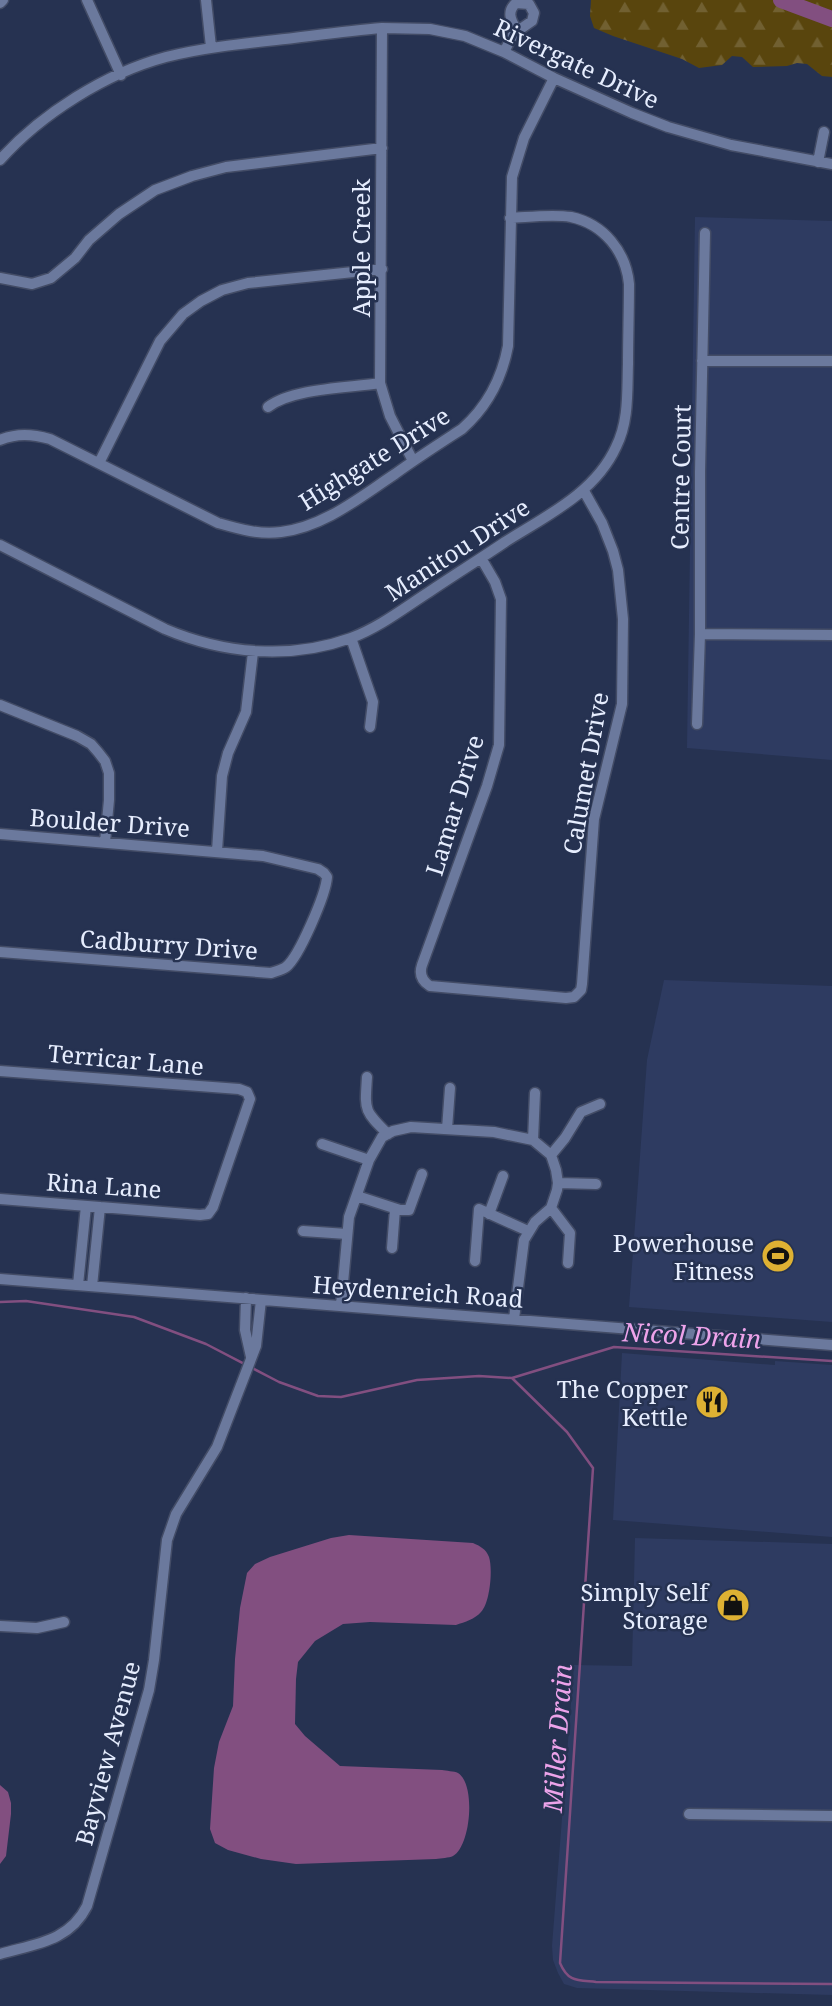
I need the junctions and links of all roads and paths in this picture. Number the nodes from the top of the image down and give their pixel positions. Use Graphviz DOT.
graph roads {
  1 [pos="87,0"];
  2 [pos="206,0"];
  3 [pos="382,27"];
  4 [pos="516,29"];
  5 [pos="211,47"];
  6 [pos="504,52"];
  7 [pos="121,75"];
  8 [pos="554,78"];
  9 [pos="824,132"];
  10 [pos="382,148"];
  11 [pos="0,160"];
  12 [pos="818,162"];
  13 [pos="832,164"];
  14 [pos="510,218"];
  15 [pos="705,233"];
  16 [pos="382,269"];
  17 [pos="0,278"];
  18 [pos="702,361"];
  19 [pos="832,361"];
  20 [pos="380,383"];
  21 [pos="268,407"];
  22 [pos="0,440"];
  23 [pos="413,461"];
  24 [pos="99,463"];
  25 [pos="584,491"];
  26 [pos="0,545"];
  27 [pos="481,558"];
  28 [pos="700,634"];
  29 [pos="832,635"];
  30 [pos="351,638"];
  31 [pos="253,652"];
  32 [pos="0,705"];
  33 [pos="696,724"];
  34 [pos="370,727"];
  35 [pos="0,834"];
  36 [pos="105,842"];
  37 [pos="217,851"];
  38 [pos="0,953"];
  39 [pos="423,980"];
  40 [pos="0,1071"];
  41 [pos="367,1077"];
  42 [pos="450,1088"];
  43 [pos="535,1093"];
  44 [pos="600,1104"];
  45 [pos="447,1129"];
  46 [pos="387,1133"];
  47 [pos="533,1140"];
  48 [pos="322,1144"];
  49 [pos="551,1155"];
  50 [pos="369,1160"];
  51 [pos="422,1174"];
  52 [pos="503,1176"];
  53 [pos="558,1183"];
  54 [pos="596,1184"];
  55 [pos="357,1196"];
  56 [pos="0,1199"];
  57 [pos="86,1206"];
  58 [pos="100,1207"];
  59 [pos="551,1208"];
  60 [pos="395,1209"];
  61 [pos="489,1214"];
  62 [pos="204,1215"];
  63 [pos="303,1231"];
  64 [pos="528,1231"];
  65 [pos="347,1234"];
  66 [pos="392,1248"];
  67 [pos="475,1261"];
  68 [pos="568,1263"];
  69 [pos="0,1279"];
  70 [pos="78,1285"];
  71 [pos="92,1286"];
  72 [pos="246,1298"];
  73 [pos="261,1300"];
  74 [pos="341,1305"];
  75 [pos="514,1319"];
  76 [pos="832,1345"];
  77 [pos="251,1357"];
  78 [pos="64,1622"];
  79 [pos="0,1626"];
  80 [pos="689,1814"];
  81 [pos="832,1816"];
  82 [pos="0,1954"];
  1 -- 7 [label="street"];
  2 -- 5 [label="street"];
  3 -- 5 [label="street, Rivergate Drive"];
  3 -- 6 [label="street, Rivergate Drive"];
  3 -- 10 [label="street, Apple Creek"];
  4 -- 6 [label="street"];
  5 -- 7 [label="street, Rivergate Drive"];
  6 -- 8 [label="street, Rivergate Drive"];
  7 -- 11 [label="street, Rivergate Drive"];
  8 -- 12 [label="street, Rivergate Drive"];
  8 -- 14 [label="street, Highgate Drive"];
  9 -- 12 [label="street"];
  10 -- 16 [label="street, Apple Creek"];
  10 -- 17 [label="street"];
  12 -- 13 [label="street, Rivergate Drive"];
  14 -- 23 [label="street, Highgate Drive"];
  14 -- 25 [label="street, Manitou Drive"];
  15 -- 18 [label="street, Centre Court"];
  16 -- 20 [label="street, Apple Creek"];
  16 -- 24 [label="street"];
  18 -- 19 [label="street"];
  18 -- 28 [label="street, Centre Court"];
  20 -- 21 [label="street"];
  20 -- 23 [label="street, Apple Creek"];
  22 -- 24 [label="street, Highgate Drive"];
  23 -- 24 [label="street, Highgate Drive"];
  25 -- 27 [label="street, Manitou Drive"];
  25 -- 39 [label="street, Calumet Drive"];
  26 -- 31 [label="street, Manitou Drive"];
  27 -- 30 [label="street, Manitou Drive"];
  27 -- 39 [label="street, Lamar Drive"];
  28 -- 29 [label="street"];
  28 -- 33 [label="street, Centre Court"];
  30 -- 31 [label="street, Manitou Drive"];
  30 -- 34 [label="street"];
  31 -- 37 [label="street"];
  32 -- 36 [label="street"];
  35 -- 36 [label="street, Boulder Drive"];
  36 -- 37 [label="street, Boulder Drive"];
  37 -- 38 [label="street, Cadburry Drive"];
  40 -- 62 [label="street, Terricar Lane"];
  41 -- 46 [label="street"];
  42 -- 45 [label="street"];
  43 -- 47 [label="street"];
  44 -- 49 [label="street"];
  45 -- 46 [label="street"];
  45 -- 47 [label="street"];
  46 -- 50 [label="street"];
  47 -- 49 [label="street"];
  48 -- 50 [label="street"];
  49 -- 53 [label="street"];
  50 -- 55 [label="street"];
  51 -- 60 [label="street"];
  52 -- 61 [label="street"];
  53 -- 54 [label="street"];
  53 -- 59 [label="street"];
  55 -- 60 [label="street"];
  55 -- 65 [label="street"];
  56 -- 57 [label="street, Rina Lane"];
  57 -- 58 [label="street, Rina Lane"];
  57 -- 70 [label="street"];
  58 -- 62 [label="street, Rina Lane"];
  58 -- 71 [label="street"];
  59 -- 64 [label="street"];
  59 -- 68 [label="street"];
  60 -- 66 [label="street"];
  61 -- 64 [label="street"];
  61 -- 67 [label="street"];
  63 -- 65 [label="street"];
  64 -- 75 [label="street"];
  65 -- 74 [label="street"];
  69 -- 70 [label="street, Heydenreich Road"];
  70 -- 71 [label="street, Heydenreich Road"];
  71 -- 72 [label="street, Heydenreich Road"];
  72 -- 73 [label="street, Heydenreich Road"];
  72 -- 77 [label="street"];
  73 -- 74 [label="street, Heydenreich Road"];
  73 -- 77 [label="street, Bayview Avenue"];
  74 -- 75 [label="street, Heydenreich Road"];
  75 -- 76 [label="street, Heydenreich Road"];
  77 -- 82 [label="street, Bayview Avenue"];
  78 -- 79 [label="street"];
  80 -- 81 [label="street"];
}
